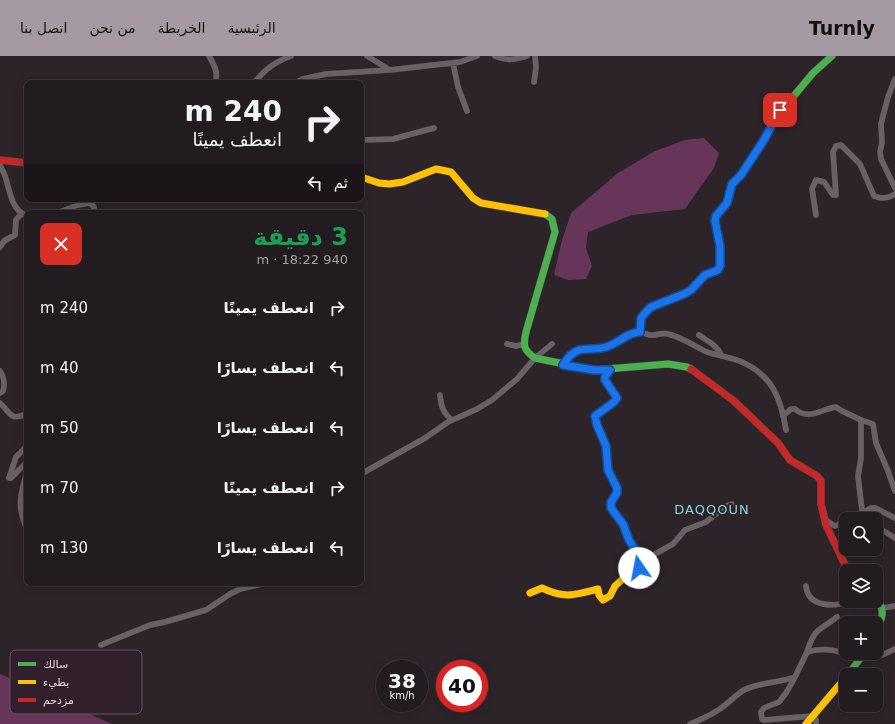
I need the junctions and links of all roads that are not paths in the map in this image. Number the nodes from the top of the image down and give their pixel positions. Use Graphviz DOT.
graph roads {
  1 [pos="209,56"];
  2 [pos="291,56"];
  3 [pos="366,56"];
  4 [pos="477,56"];
  5 [pos="495,56"];
  6 [pos="527,56"];
  7 [pos="535,56"];
  8 [pos="832,56"];
  9 [pos="453,63"];
  10 [pos="390,70"];
  11 [pos="895,79"];
  12 [pos="217,80"];
  13 [pos="257,80"];
  14 [pos="301,80"];
  15 [pos="534,82"];
  16 [pos="467,111"];
  17 [pos="434,128"];
  18 [pos="364,140"];
  19 [pos="0,160"];
  20 [pos="24,163"];
  21 [pos="0,165"];
  22 [pos="364,177"];
  23 [pos="895,188"];
  24 [pos="895,194"];
  25 [pos="64,210"];
  26 [pos="94,210"];
  27 [pos="24,215"];
  28 [pos="816,215"];
  29 [pos="0,247"];
  30 [pos="640,332"];
  31 [pos="699,335"];
  32 [pos="507,344"];
  33 [pos="524,344"];
  34 [pos="552,344"];
  35 [pos="721,355"];
  36 [pos="535,358"];
  37 [pos="563,365"];
  38 [pos="610,370"];
  39 [pos="0,371"];
  40 [pos="0,393"];
  41 [pos="440,395"];
  42 [pos="0,403"];
  43 [pos="24,415"];
  44 [pos="783,416"];
  45 [pos="452,420"];
  46 [pos="861,420"];
  47 [pos="786,430"];
  48 [pos="24,449"];
  49 [pos="24,465"];
  50 [pos="364,472"];
  51 [pos="24,484"];
  52 [pos="895,491"];
  53 [pos="732,504"];
  54 [pos="862,512"];
  55 [pos="865,512"];
  56 [pos="883,512"];
  57 [pos="883,512"];
  58 [pos="823,515"];
  59 [pos="895,518"];
  60 [pos="24,520"];
  61 [pos="839,524"];
  62 [pos="883,530"];
  63 [pos="895,538"];
  64 [pos="639,563"];
  65 [pos="845,564"];
  66 [pos="252,586"];
  67 [pos="806,586"];
  68 [pos="530,593"];
  69 [pos="839,604"];
  70 [pos="895,606"];
  71 [pos="882,608"];
  72 [pos="883,608"];
  73 [pos="883,616"];
  74 [pos="837,617"];
  75 [pos="101,645"];
  76 [pos="895,649"];
  77 [pos="839,651"];
  78 [pos="807,652"];
  79 [pos="883,655"];
  80 [pos="795,677"];
  81 [pos="839,685"];
  82 [pos="813,716"];
  83 [pos="690,724"];
  84 [pos="806,724"];
  85 [pos="816,724"];
  1 -- 12 [label="street"];
  2 -- 13 [label="street"];
  3 -- 10 [label="street"];
  4 -- 9 [label="street"];
  5 -- 6 [label="street"];
  7 -- 15 [label="street"];
  8 -- 30 [label="main road"];
  9 -- 10 [label="street"];
  9 -- 16 [label="street"];
  10 -- 14 [label="street"];
  11 -- 23 [label="street"];
  17 -- 18 [label="street"];
  19 -- 20 [label="main road"];
  21 -- 27 [label="street"];
  22 -- 33 [label="main road"];
  24 -- 28 [label="street"];
  25 -- 26 [label="street"];
  27 -- 29 [label="street"];
  30 -- 35 [label="street"];
  30 -- 37 [label="street"];
  31 -- 35 [label="street"];
  32 -- 33 [label="street"];
  33 -- 36 [label="main road"];
  34 -- 36 [label="street"];
  35 -- 44 [label="street"];
  36 -- 37 [label="main road"];
  36 -- 45 [label="street"];
  37 -- 38 [label="main road"];
  38 -- 58 [label="main road"];
  38 -- 64 [label="main road"];
  39 -- 40 [label="street"];
  41 -- 45 [label="street"];
  42 -- 43 [label="street"];
  44 -- 46 [label="street"];
  44 -- 47 [label="street"];
  45 -- 50 [label="street"];
  46 -- 52 [label="street"];
  46 -- 54 [label="street"];
  48 -- 49 [label="street"];
  51 -- 60 [label="street"];
  53 -- 64 [label="street"];
  55 -- 56 [label="street"];
  57 -- 59 [label="street"];
  58 -- 61 [label="street"];
  58 -- 65 [label="main road"];
  62 -- 63 [label="street"];
  64 -- 68 [label="main road"];
  66 -- 75 [label="street"];
  67 -- 69 [label="street"];
  70 -- 72 [label="street"];
  71 -- 73 [label="main road"];
  74 -- 78 [label="street"];
  76 -- 79 [label="street"];
  77 -- 78 [label="street"];
  78 -- 80 [label="street"];
  80 -- 82 [label="street"];
  80 -- 83 [label="street"];
  81 -- 82 [label="main road"];
  82 -- 84 [label="main road"];
  82 -- 85 [label="street"];
}
